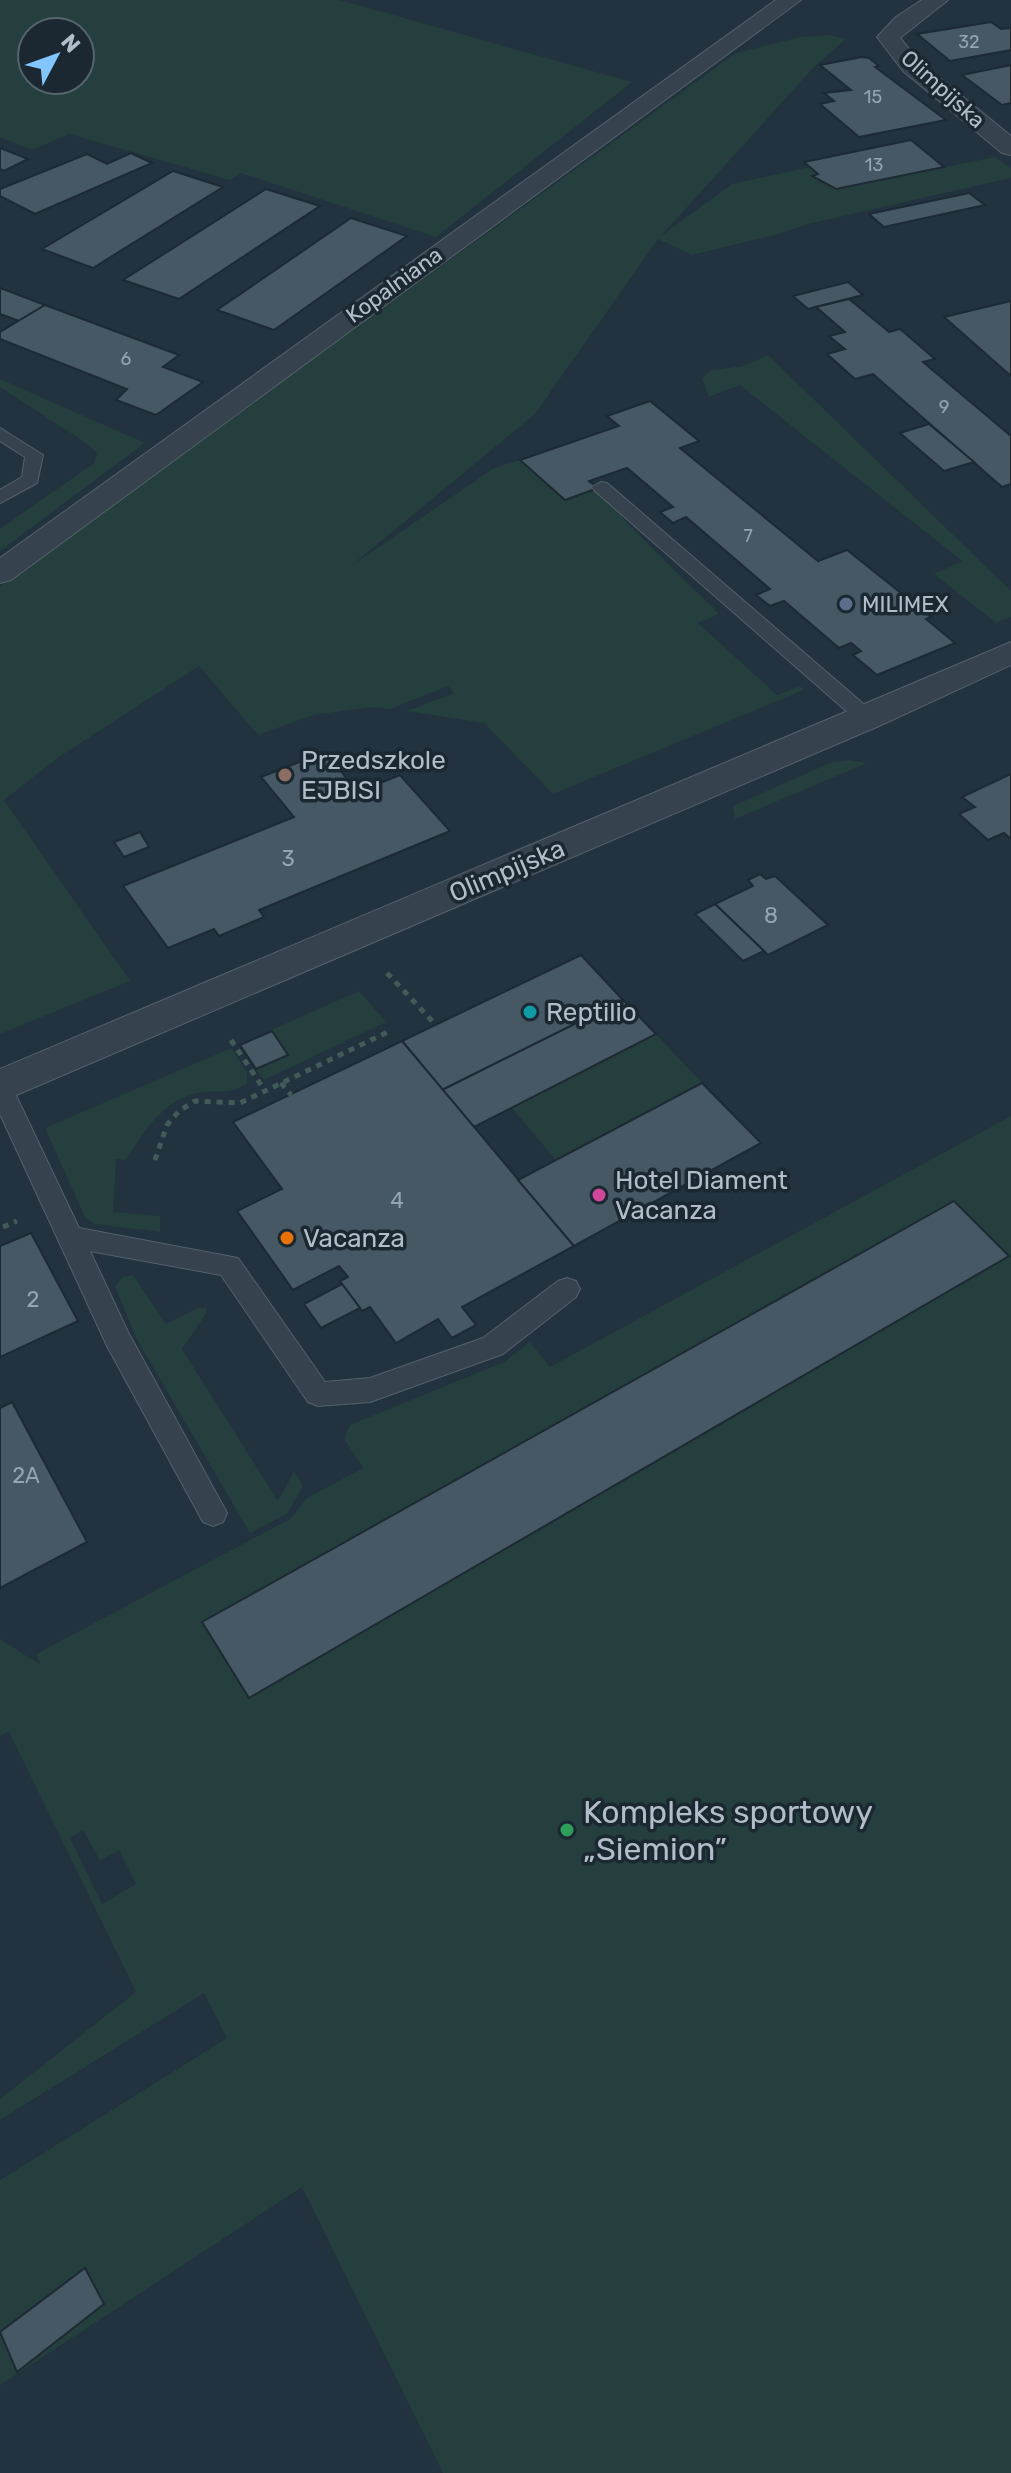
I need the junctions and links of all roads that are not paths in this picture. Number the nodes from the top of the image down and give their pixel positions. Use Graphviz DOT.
graph roads {
  1 [pos="790,0"];
  2 [pos="937,0"];
  3 [pos="1011,148"];
  4 [pos="0,433"];
  5 [pos="601,487"];
  6 [pos="0,498"];
  7 [pos="0,573"];
  8 [pos="1011,652"];
  9 [pos="867,718"];
  10 [pos="0,1086"];
  11 [pos="70,1237"];
  12 [pos="567,1289"];
  13 [pos="213,1513"];
  1 -- 7 [label="street, Kopalniana"];
  2 -- 3 [label="street, Olimpijska"];
  4 -- 6 [label="lane"];
  5 -- 9 [label="lane"];
  8 -- 9 [label="street, Olimpijska"];
  9 -- 10 [label="street, Olimpijska"];
  10 -- 11 [label="lane"];
  11 -- 12 [label="lane"];
  11 -- 13 [label="lane"];
}
